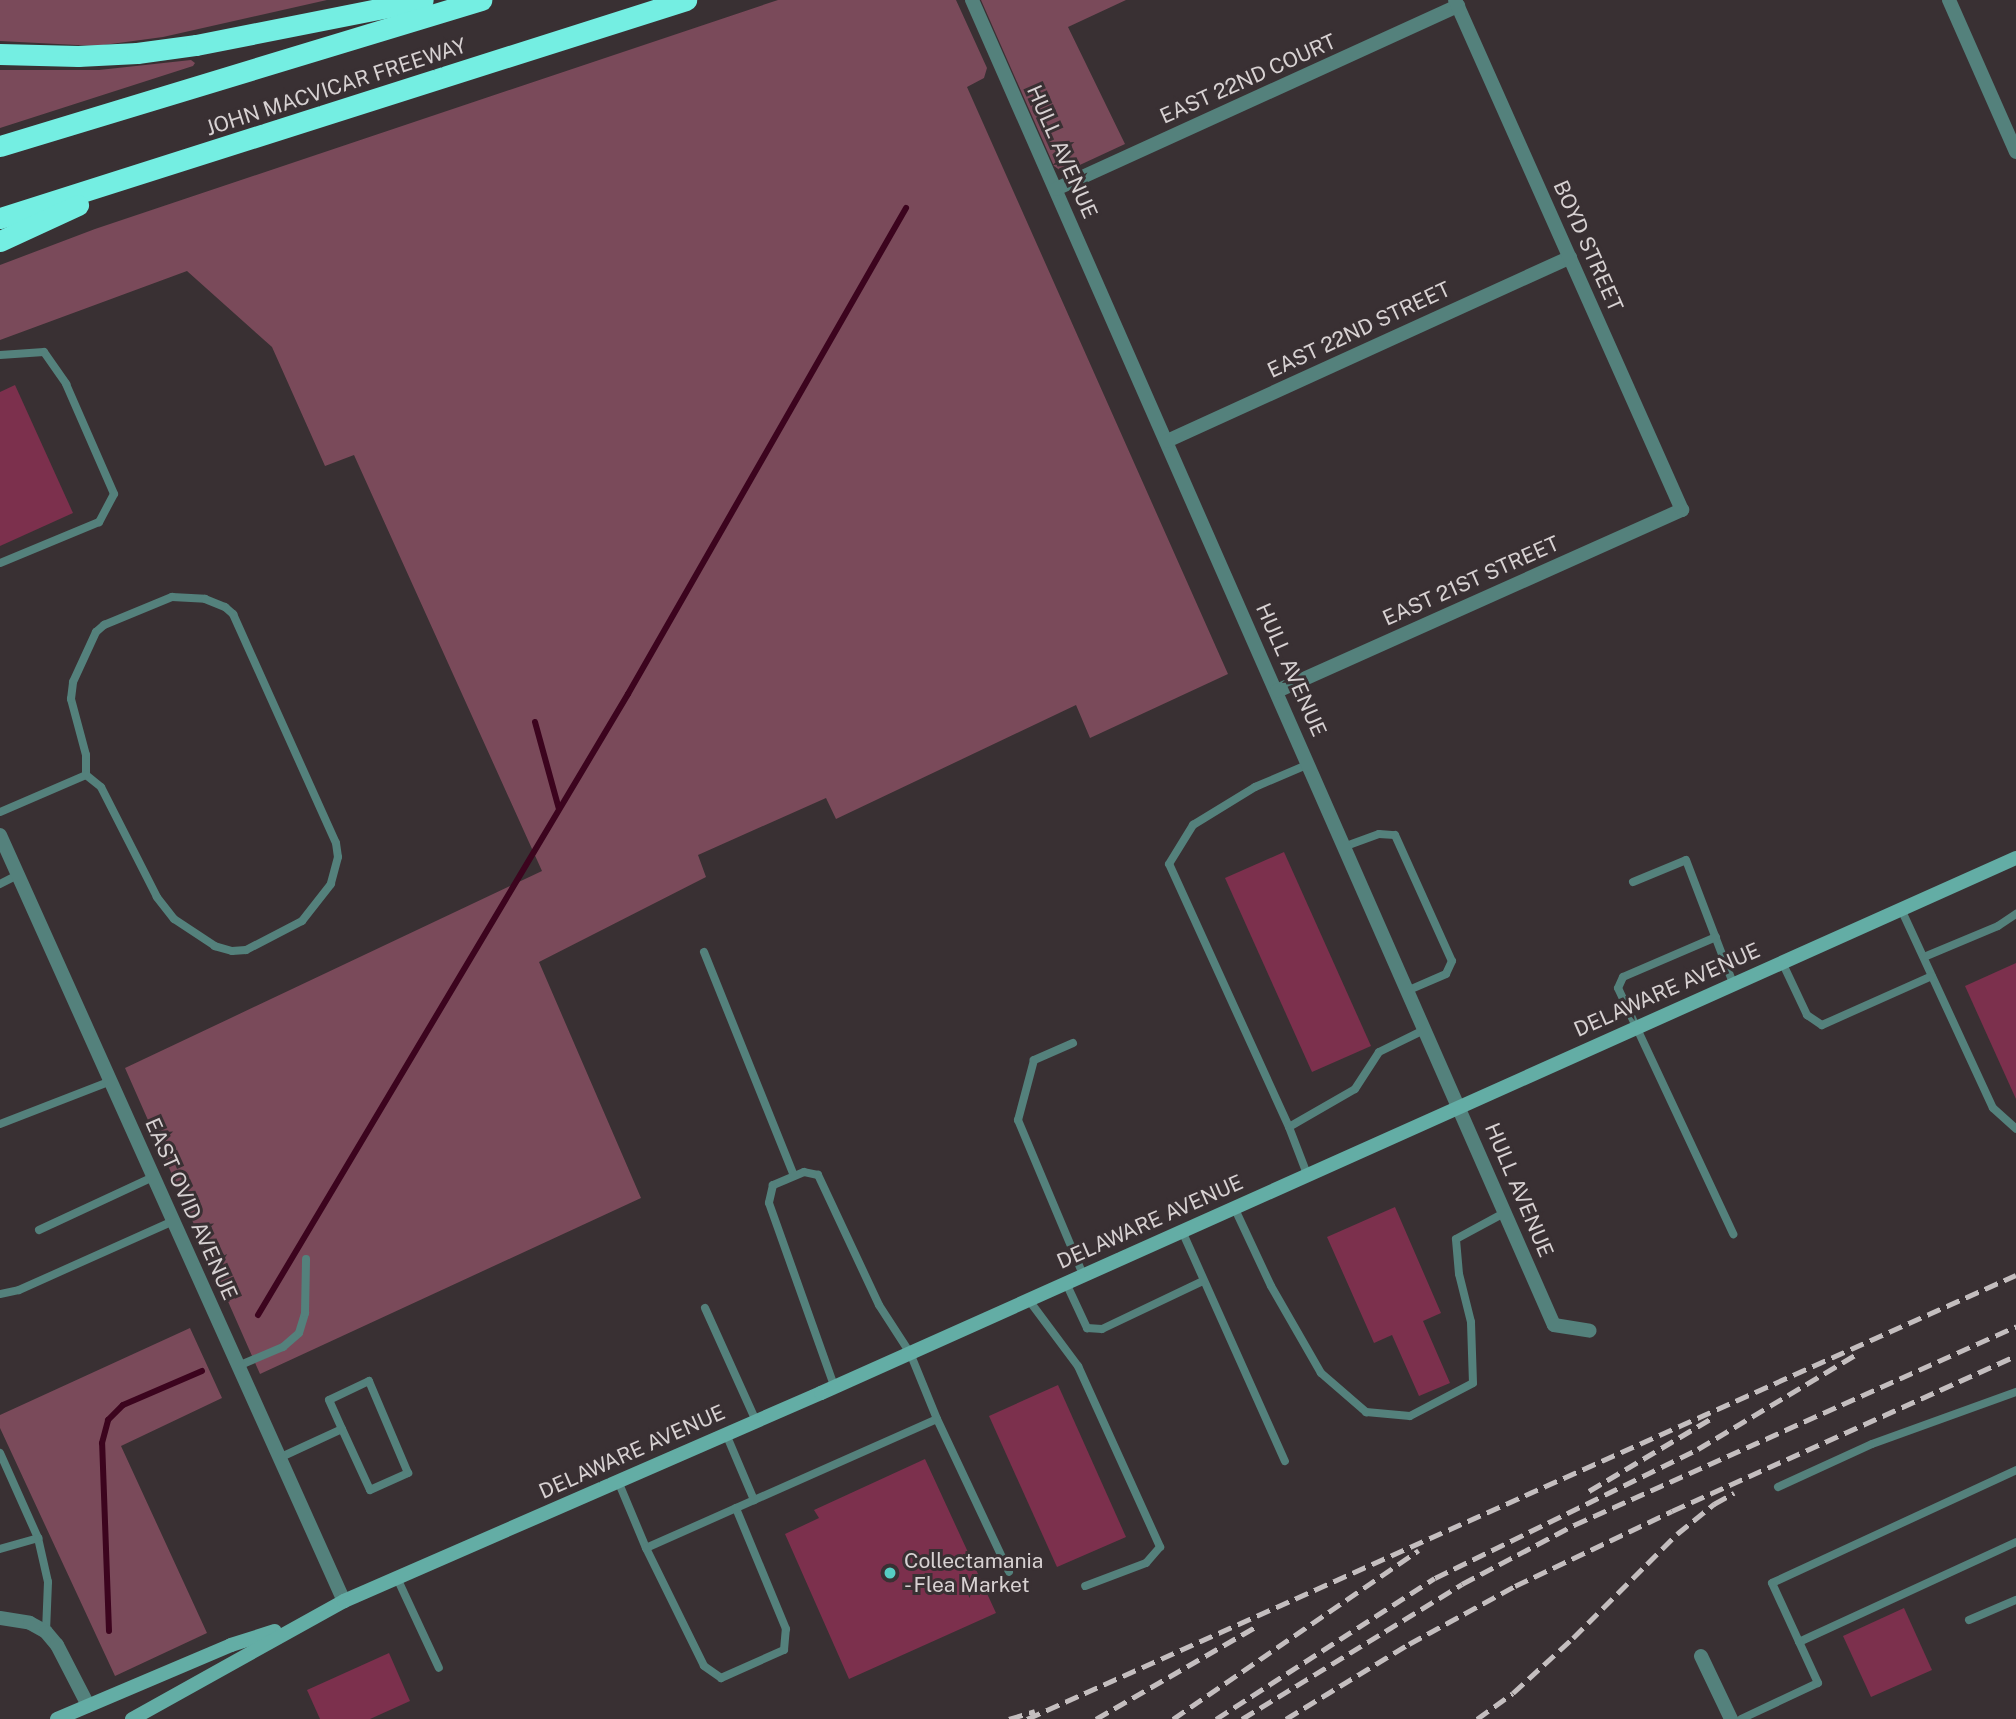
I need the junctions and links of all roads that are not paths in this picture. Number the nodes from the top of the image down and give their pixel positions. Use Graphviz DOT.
graph roads {
  1 [pos="424,0"];
  2 [pos="481,0"];
  3 [pos="686,0"];
  4 [pos="972,0"];
  5 [pos="1949,0"];
  6 [pos="1457,3"];
  7 [pos="0,54"];
  8 [pos="0,146"];
  9 [pos="2016,152"];
  10 [pos="157,169"];
  11 [pos="1056,189"];
  12 [pos="0,218"];
  13 [pos="0,241"];
  14 [pos="1570,257"];
  15 [pos="0,355"];
  16 [pos="1167,441"];
  17 [pos="1682,510"];
  18 [pos="0,563"];
  19 [pos="1277,691"];
  20 [pos="1309,763"];
  21 [pos="86,775"];
  22 [pos="0,812"];
  23 [pos="0,835"];
  24 [pos="1346,846"];
  25 [pos="2016,858"];
  26 [pos="18,875"];
  27 [pos="1633,882"];
  28 [pos="0,884"];
  29 [pos="1901,909"];
  30 [pos="2016,914"];
  31 [pos="1716,937"];
  32 [pos="704,952"];
  33 [pos="1924,957"];
  34 [pos="1782,962"];
  35 [pos="1932,976"];
  36 [pos="1733,983"];
  37 [pos="1409,990"];
  38 [pos="1635,1027"];
  39 [pos="1426,1029"];
  40 [pos="1073,1043"];
  41 [pos="111,1081"];
  42 [pos="1460,1106"];
  43 [pos="0,1125"];
  44 [pos="1289,1127"];
  45 [pos="2016,1129"];
  46 [pos="1307,1174"];
  47 [pos="794,1176"];
  48 [pos="153,1177"];
  49 [pos="1234,1207"];
  50 [pos="1506,1212"];
  51 [pos="173,1221"];
  52 [pos="40,1230"];
  53 [pos="1182,1231"];
  54 [pos="1733,1234"];
  55 [pos="306,1259"];
  56 [pos="1083,1275"];
  57 [pos="1203,1281"];
  58 [pos="1066,1283"];
  59 [pos="0,1293"];
  60 [pos="1028,1300"];
  61 [pos="705,1308"];
  62 [pos="1590,1331"];
  63 [pos="910,1353"];
  64 [pos="238,1366"];
  65 [pos="834,1387"];
  66 [pos="2016,1392"];
  67 [pos="937,1419"];
  68 [pos="756,1421"];
  69 [pos="342,1429"];
  70 [pos="726,1434"];
  71 [pos="0,1454"];
  72 [pos="279,1458"];
  73 [pos="1285,1461"];
  74 [pos="2016,1470"];
  75 [pos="618,1481"];
  76 [pos="1778,1487"];
  77 [pos="754,1500"];
  78 [pos="736,1508"];
  79 [pos="38,1538"];
  80 [pos="2016,1542"];
  81 [pos="646,1548"];
  82 [pos="0,1549"];
  83 [pos="1009,1572"];
  84 [pos="397,1578"];
  85 [pos="1085,1586"];
  86 [pos="2016,1600"];
  87 [pos="344,1601"];
  88 [pos="0,1618"];
  89 [pos="1969,1620"];
  90 [pos="300,1623"];
  91 [pos="46,1632"];
  92 [pos="1799,1642"];
  93 [pos="1701,1656"];
  94 [pos="439,1668"];
  95 [pos="88,1705"];
  96 [pos="57,1719"];
  97 [pos="132,1719"];
  98 [pos="1731,1719"];
  99 [pos="1741,1719"];
  1 -- 7 [label="highway"];
  2 -- 8 [label="highway, JOHN MACVICAR FREEWAY"];
  3 -- 10 [label="highway, JOHN MACVICAR FREEWAY"];
  4 -- 11 [label="street, HULL AVENUE"];
  5 -- 9 [label="street"];
  6 -- 11 [label="street, EAST 22ND COURT"];
  6 -- 14 [label="street, BOYD STREET"];
  10 -- 12 [label="highway, JOHN MACVICAR FREEWAY"];
  10 -- 13 [label="highway"];
  11 -- 16 [label="street, HULL AVENUE"];
  14 -- 16 [label="street, EAST 22ND STREET"];
  14 -- 17 [label="street, BOYD STREET"];
  15 -- 18 [label="lane"];
  16 -- 19 [label="street, HULL AVENUE"];
  17 -- 19 [label="street, EAST 21ST STREET"];
  19 -- 20 [label="street, HULL AVENUE"];
  20 -- 24 [label="street, HULL AVENUE"];
  20 -- 44 [label="lane"];
  21 -- 21 [label="lane"];
  21 -- 22 [label="lane"];
  23 -- 26 [label="street, EAST OVID AVENUE"];
  24 -- 37 [label="street, HULL AVENUE"];
  24 -- 37 [label="lane"];
  25 -- 29 [label="main road, DELAWARE AVENUE"];
  26 -- 28 [label="lane"];
  26 -- 41 [label="street, EAST OVID AVENUE"];
  27 -- 31 [label="lane"];
  29 -- 33 [label="lane"];
  29 -- 34 [label="main road, DELAWARE AVENUE"];
  30 -- 33 [label="lane"];
  31 -- 36 [label="lane"];
  31 -- 38 [label="lane"];
  32 -- 47 [label="lane"];
  33 -- 35 [label="lane"];
  34 -- 35 [label="lane"];
  34 -- 36 [label="main road, DELAWARE AVENUE"];
  35 -- 45 [label="lane"];
  36 -- 38 [label="main road, DELAWARE AVENUE"];
  37 -- 39 [label="street, HULL AVENUE"];
  38 -- 42 [label="main road, DELAWARE AVENUE"];
  38 -- 54 [label="lane"];
  39 -- 42 [label="street, HULL AVENUE"];
  39 -- 44 [label="lane"];
  40 -- 56 [label="lane"];
  41 -- 43 [label="lane"];
  41 -- 48 [label="street, EAST OVID AVENUE"];
  42 -- 46 [label="main road, DELAWARE AVENUE"];
  42 -- 50 [label="street, HULL AVENUE"];
  44 -- 46 [label="lane"];
  46 -- 49 [label="main road, DELAWARE AVENUE"];
  47 -- 63 [label="lane"];
  47 -- 65 [label="lane"];
  48 -- 51 [label="street, EAST OVID AVENUE"];
  48 -- 52 [label="lane"];
  49 -- 50 [label="lane"];
  49 -- 53 [label="main road, DELAWARE AVENUE"];
  50 -- 62 [label="street, HULL AVENUE"];
  51 -- 59 [label="lane"];
  51 -- 64 [label="street, EAST OVID AVENUE"];
  53 -- 56 [label="main road, DELAWARE AVENUE"];
  53 -- 57 [label="lane"];
  55 -- 64 [label="lane"];
  56 -- 58 [label="main road, DELAWARE AVENUE"];
  57 -- 58 [label="lane"];
  57 -- 73 [label="lane"];
  58 -- 60 [label="main road, DELAWARE AVENUE"];
  60 -- 63 [label="main road, DELAWARE AVENUE"];
  60 -- 85 [label="lane"];
  61 -- 68 [label="lane"];
  63 -- 65 [label="main road, DELAWARE AVENUE"];
  63 -- 67 [label="lane"];
  64 -- 72 [label="street, EAST OVID AVENUE"];
  65 -- 68 [label="main road, DELAWARE AVENUE"];
  66 -- 76 [label="lane"];
  67 -- 77 [label="lane"];
  67 -- 83 [label="lane"];
  68 -- 70 [label="main road, DELAWARE AVENUE"];
  69 -- 69 [label="lane"];
  69 -- 72 [label="lane"];
  70 -- 75 [label="main road, DELAWARE AVENUE"];
  70 -- 77 [label="lane"];
  71 -- 79 [label="lane"];
  72 -- 87 [label="street, EAST OVID AVENUE"];
  74 -- 92 [label="lane"];
  75 -- 81 [label="lane"];
  75 -- 84 [label="main road, DELAWARE AVENUE"];
  77 -- 78 [label="lane"];
  78 -- 81 [label="lane"];
  78 -- 81 [label="lane"];
  79 -- 82 [label="lane"];
  79 -- 91 [label="lane"];
  80 -- 92 [label="lane"];
  84 -- 87 [label="main road, DELAWARE AVENUE"];
  84 -- 94 [label="lane"];
  86 -- 89 [label="lane"];
  87 -- 90 [label="main road, DELAWARE AVENUE"];
  88 -- 91 [label="street"];
  90 -- 95 [label="main road, DELAWARE AVENUE"];
  90 -- 97 [label="main road, DELAWARE AVENUE"];
  91 -- 95 [label="street"];
  92 -- 99 [label="lane"];
  93 -- 98 [label="street"];
  95 -- 96 [label="main road, DELAWARE AVENUE"];
}
